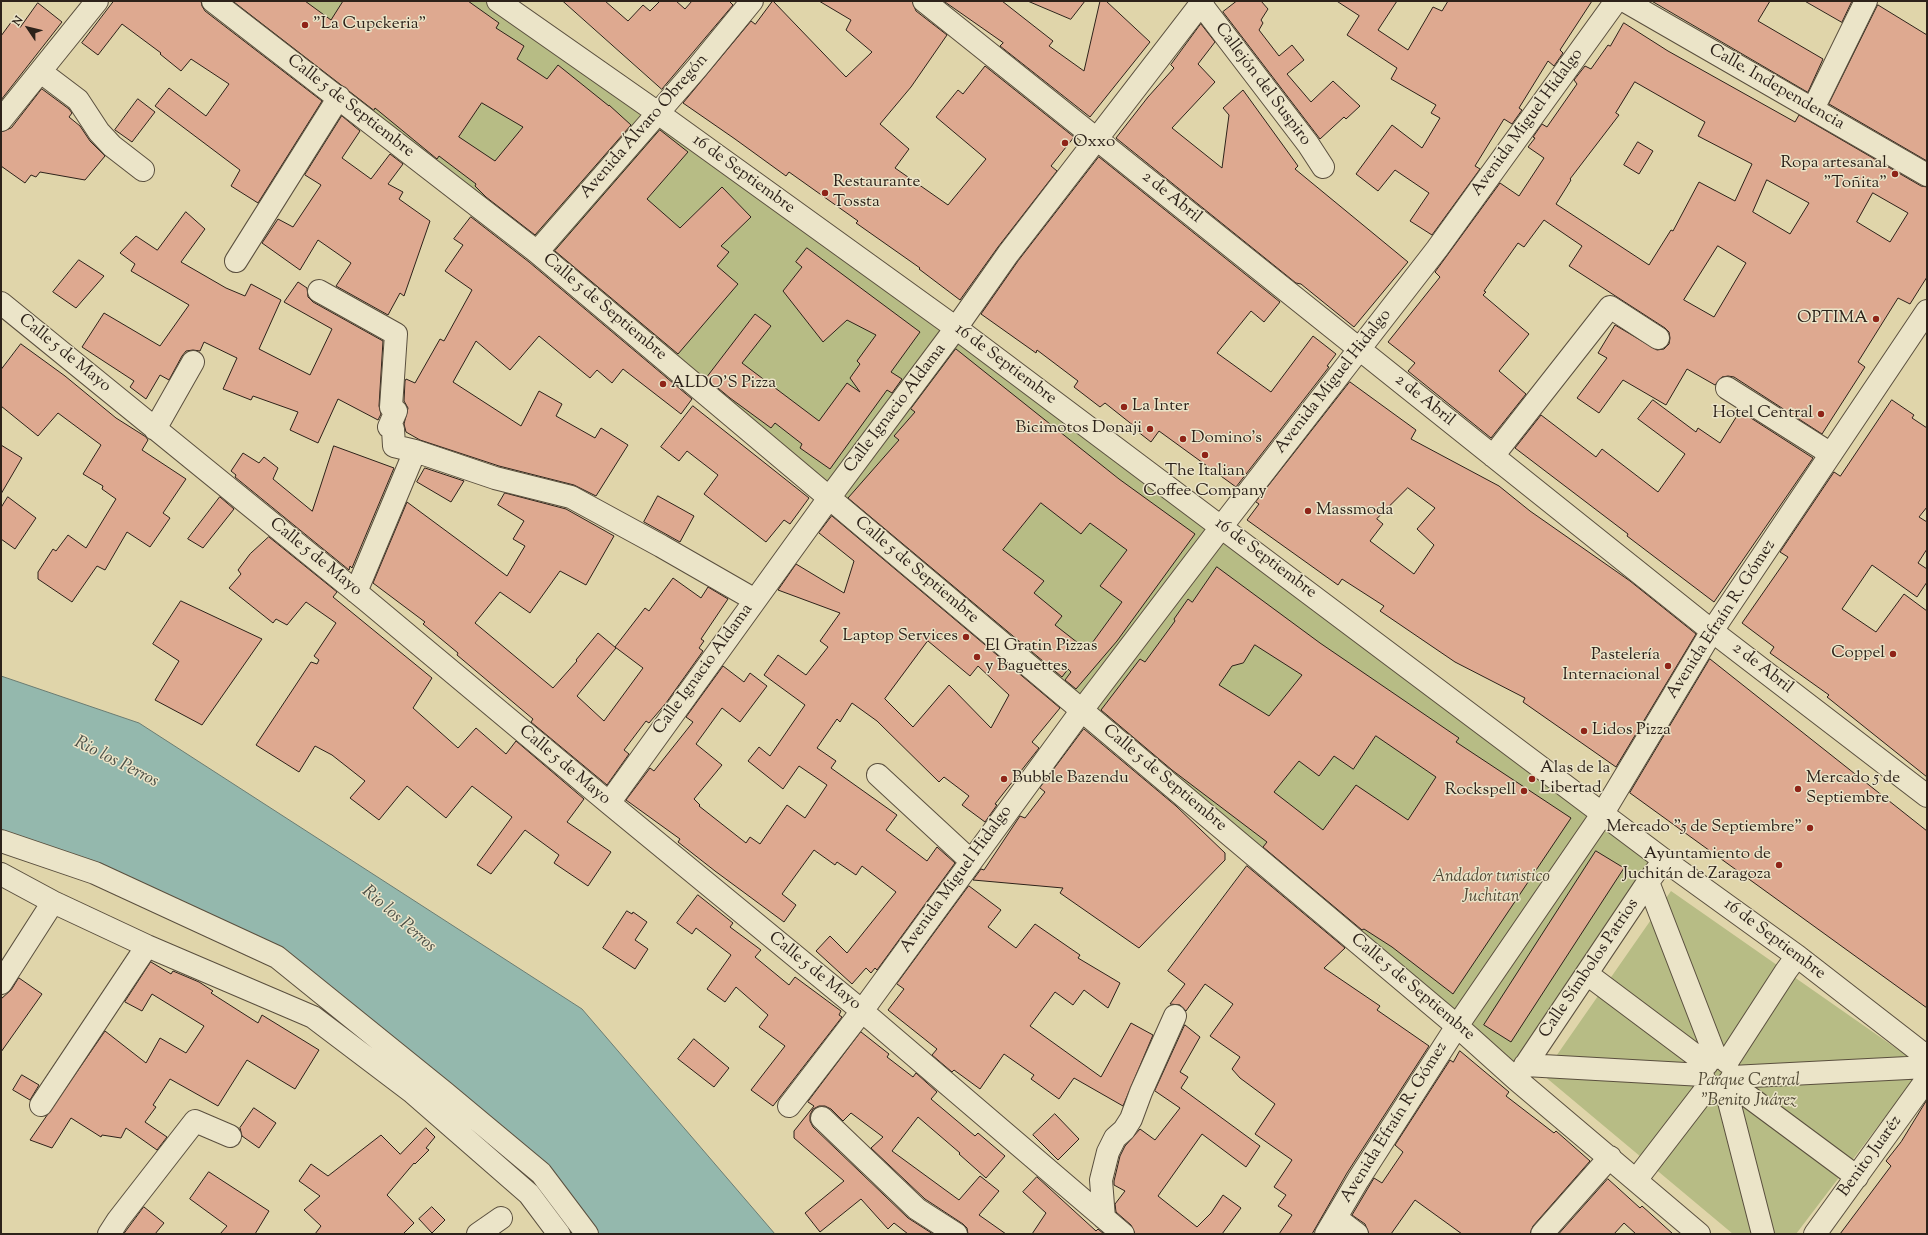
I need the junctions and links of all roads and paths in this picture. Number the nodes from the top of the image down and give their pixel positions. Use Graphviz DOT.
graph roads {
  1 [pos="97,1"];
  2 [pos="213,1"];
  3 [pos="498,1"];
  4 [pos="752,1"];
  5 [pos="924,1"];
  6 [pos="1616,1"];
  7 [pos="1625,1"];
  8 [pos="1866,1"];
  9 [pos="1202,3"];
  10 [pos="41,72"];
  11 [pos="338,97"];
  12 [pos="1813,110"];
  13 [pos="658,113"];
  14 [pos="1,120"];
  15 [pos="1098,140"];
  16 [pos="1323,167"];
  17 [pos="143,170"];
  18 [pos="1927,175"];
  19 [pos="537,252"];
  20 [pos="236,261"];
  21 [pos="320,291"];
  22 [pos="1,302"];
  23 [pos="1927,311"];
  24 [pos="956,328"];
  25 [pos="1658,338"];
  26 [pos="1359,348"];
  27 [pos="194,362"];
  28 [pos="1727,388"];
  29 [pos="155,429"];
  30 [pos="415,451"];
  31 [pos="1831,454"];
  32 [pos="1493,456"];
  33 [pos="829,498"];
  34 [pos="1222,526"];
  35 [pos="356,592"];
  36 [pos="755,600"];
  37 [pos="1712,631"];
  38 [pos="1082,710"];
  39 [pos="878,775"];
  40 [pos="1927,796"];
  41 [pos="609,803"];
  42 [pos="1602,813"];
  43 [pos="1,841"];
  44 [pos="1664,860"];
  45 [pos="971,861"];
  46 [pos="1,874"];
  47 [pos="1648,882"];
  48 [pos="53,902"];
  49 [pos="147,946"];
  50 [pos="1797,956"];
  51 [pos="1587,974"];
  52 [pos="1,983"];
  53 [pos="862,1011"];
  54 [pos="1175,1016"];
  55 [pos="1457,1026"];
  56 [pos="1927,1057"];
  57 [pos="1927,1067"];
  58 [pos="1520,1072"];
  59 [pos="1718,1074"];
  60 [pos="1927,1079"];
  61 [pos="41,1105"];
  62 [pos="789,1106"];
  63 [pos="822,1118"];
  64 [pos="230,1136"];
  65 [pos="1610,1157"];
  66 [pos="1857,1177"];
  67 [pos="1636,1180"];
  68 [pos="502,1218"];
  69 [pos="1104,1218"];
  70 [pos="1331,1226"];
  71 [pos="109,1234"];
  72 [pos="478,1234"];
  73 [pos="559,1234"];
  74 [pos="587,1234"];
  75 [pos="956,1234"];
  76 [pos="1123,1234"];
  77 [pos="1357,1234"];
  78 [pos="1542,1234"];
  79 [pos="1699,1234"];
  80 [pos="1763,1234"];
  81 [pos="1815,1234"];
  1 -- 10 [label="street"];
  2 -- 11 [label="street, Calle 5 de Septiembre"];
  3 -- 13 [label="street, 16 de Septiembre"];
  4 -- 13 [label="street, Avenida Álvaro Obregón"];
  5 -- 15 [label="street, 2 de Abril"];
  6 -- 26 [label="street, Avenida Miguel Hidalgo"];
  7 -- 12 [label="street, Calle. Independencia"];
  8 -- 12 [label="street"];
  9 -- 15 [label="street, Calle Ignacio Aldama"];
  9 -- 16 [label="street, Callejón del Suspiro"];
  10 -- 14 [label="street"];
  10 -- 17 [label="street"];
  11 -- 19 [label="street, Calle 5 de Septiembre"];
  11 -- 20 [label="street"];
  12 -- 18 [label="street, Calle. Independencia"];
  13 -- 19 [label="street, Avenida Álvaro Obregón"];
  13 -- 24 [label="street, 16 de Septiembre"];
  15 -- 24 [label="street, Calle Ignacio Aldama"];
  15 -- 26 [label="street, 2 de Abril"];
  19 -- 33 [label="street, Calle 5 de Septiembre"];
  21 -- 30 [label="street"];
  22 -- 29 [label="street, Calle 5 de Mayo"];
  23 -- 31 [label="street, Avenida Efraín R. Gómez"];
  24 -- 33 [label="street, Calle Ignacio Aldama"];
  24 -- 34 [label="street, 16 de Septiembre"];
  25 -- 32 [label="street"];
  26 -- 32 [label="street, 2 de Abril"];
  26 -- 34 [label="street, Avenida Miguel Hidalgo"];
  27 -- 29 [label="street"];
  28 -- 31 [label="street"];
  29 -- 35 [label="street, Calle 5 de Mayo"];
  30 -- 35 [label="street"];
  30 -- 36 [label="street"];
  31 -- 37 [label="street, Avenida Efraín R. Gómez"];
  32 -- 37 [label="street, 2 de Abril"];
  33 -- 36 [label="street, Calle Ignacio Aldama"];
  33 -- 38 [label="street, Calle 5 de Septiembre"];
  34 -- 38 [label="street, Avenida Miguel Hidalgo"];
  34 -- 42 [label="street, 16 de Septiembre"];
  35 -- 41 [label="street, Calle 5 de Mayo"];
  36 -- 41 [label="street, Calle Ignacio Aldama"];
  37 -- 40 [label="street, 2 de Abril"];
  37 -- 42 [label="street, Avenida Efraín R. Gómez"];
  38 -- 45 [label="street, Avenida Miguel Hidalgo"];
  38 -- 55 [label="street, Calle 5 de Septiembre"];
  39 -- 45 [label="street"];
  41 -- 53 [label="street, Calle 5 de Mayo"];
  42 -- 44 [label="street, 16 de Septiembre"];
  42 -- 55 [label="street, Avenida Efraín R. Gómez"];
  43 -- 74 [label="street"];
  44 -- 47 [label="street, Calle Símbolos Patrios"];
  44 -- 50 [label="street, 16 de Septiembre"];
  45 -- 53 [label="street, Avenida Miguel Hidalgo"];
  46 -- 48 [label="street"];
  47 -- 51 [label="street, Calle Símbolos Patrios"];
  47 -- 59 [label="street"];
  48 -- 49 [label="street"];
  48 -- 52 [label="street"];
  49 -- 61 [label="street"];
  49 -- 73 [label="street"];
  50 -- 56 [label="street, 16 de Septiembre"];
  50 -- 59 [label="street"];
  51 -- 58 [label="street, Calle Símbolos Patrios"];
  51 -- 59 [label="street"];
  53 -- 62 [label="street, Avenida Miguel Hidalgo"];
  53 -- 69 [label="street, Calle 5 de Mayo"];
  54 -- 69 [label="street"];
  55 -- 58 [label="street, Calle 5 de Septiembre"];
  55 -- 70 [label="street, Avenida Efraín R. Gómez"];
  57 -- 59 [label="street"];
  58 -- 59 [label="street"];
  58 -- 65 [label="street, Calle 5 de Septiembre"];
  59 -- 66 [label="street"];
  59 -- 67 [label="street"];
  59 -- 80 [label="street"];
  60 -- 66 [label="street, Benito Juaréz"];
  63 -- 75 [label="street"];
  64 -- 71 [label="street"];
  65 -- 67 [label="street, Calle 5 de Septiembre"];
  65 -- 78 [label="street"];
  66 -- 81 [label="street, Benito Juaréz"];
  67 -- 79 [label="street, Calle 5 de Septiembre"];
  68 -- 72 [label="street"];
  69 -- 76 [label="street, Calle 5 de Mayo"];
  70 -- 77 [label="street"];
}
